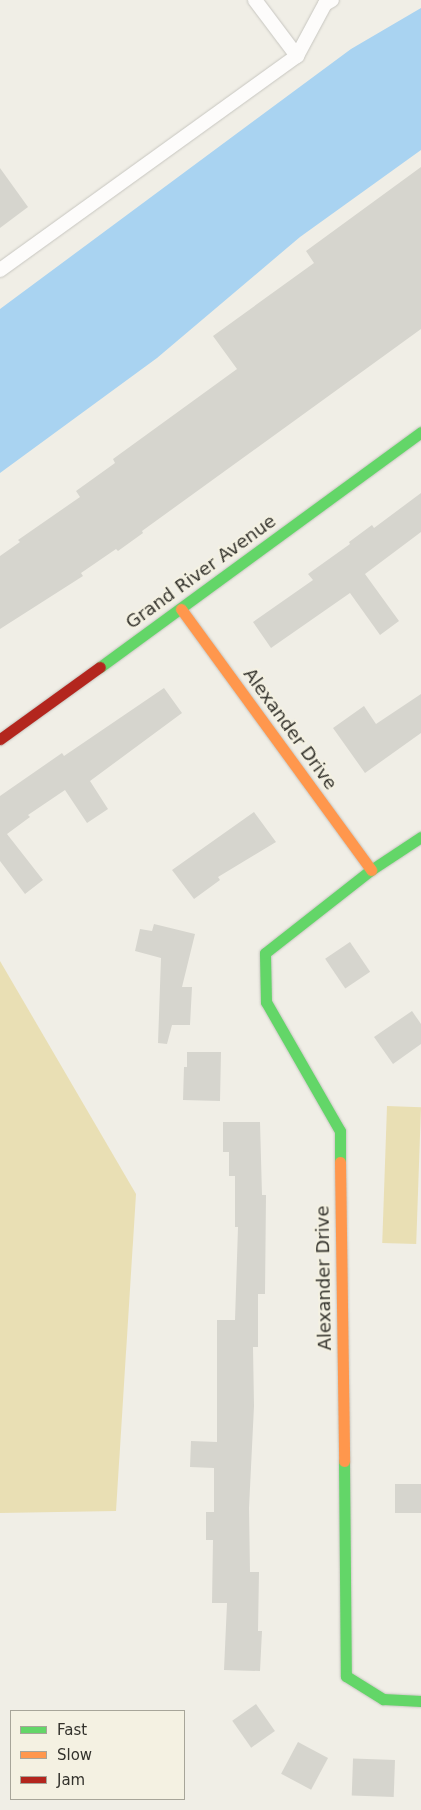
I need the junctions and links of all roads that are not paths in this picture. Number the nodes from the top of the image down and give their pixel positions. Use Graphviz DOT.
graph roads {
  1 [pos="255,0"];
  2 [pos="332,0"];
  3 [pos="297,56"];
  4 [pos="0,270"];
  5 [pos="421,432"];
  6 [pos="181,610"];
  7 [pos="0,739"];
  8 [pos="421,837"];
  9 [pos="371,870"];
  10 [pos="421,1701"];
  1 -- 3 [label="lane"];
  2 -- 3 [label="lane"];
  3 -- 4 [label="lane"];
  5 -- 6 [label="street, Grand River Avenue"];
  6 -- 7 [label="street, Grand River Avenue"];
  6 -- 9 [label="street, Alexander Drive"];
  8 -- 9 [label="street, Alexander Drive"];
  9 -- 10 [label="street, Alexander Drive"];
}
